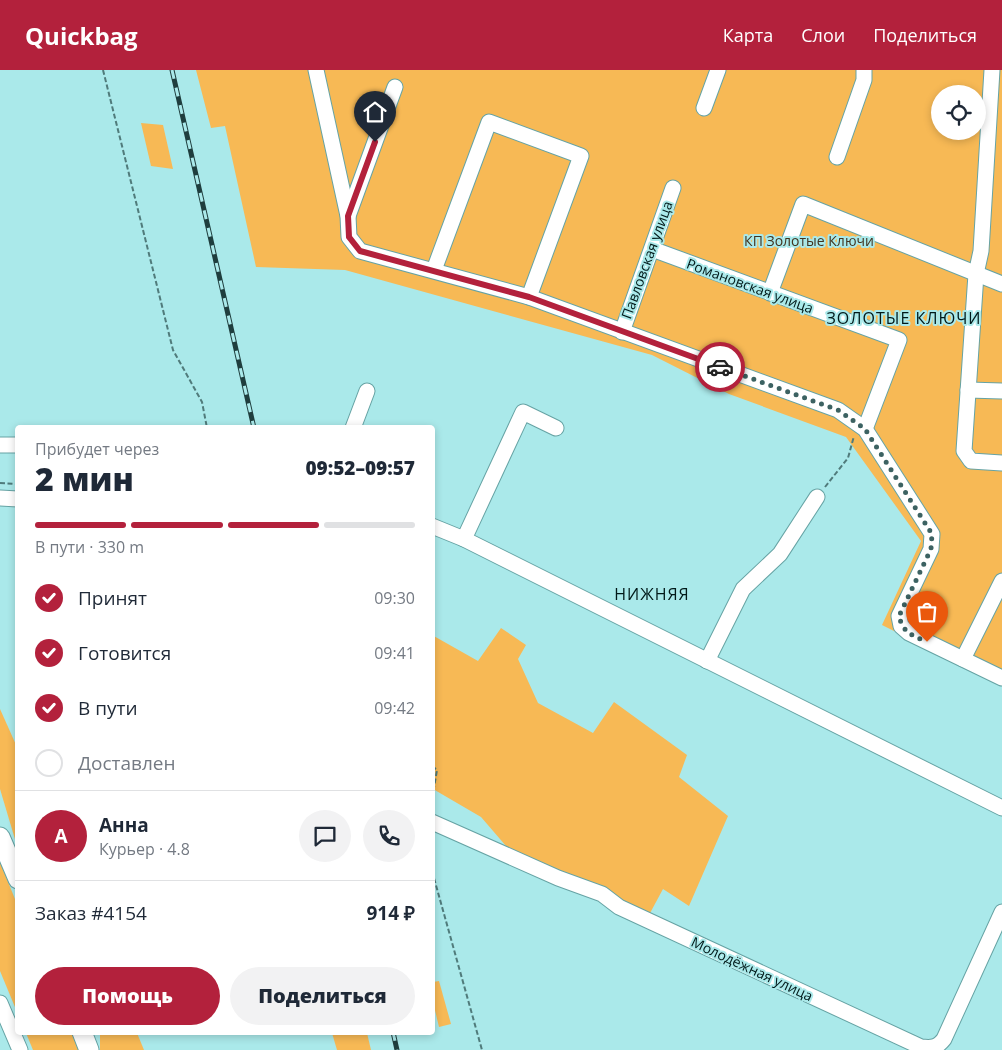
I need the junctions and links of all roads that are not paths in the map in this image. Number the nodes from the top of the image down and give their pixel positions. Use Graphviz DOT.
graph roads {
  1 [pos="316,70"];
  2 [pos="718,70"];
  3 [pos="864,70"];
  4 [pos="992,70"];
  5 [pos="395,87"];
  6 [pos="704,108"];
  7 [pos="837,156"];
  8 [pos="673,188"];
  9 [pos="348,216"];
  10 [pos="652,250"];
  11 [pos="434,270"];
  12 [pos="976,274"];
  13 [pos="1002,284"];
  14 [pos="770,293"];
  15 [pos="529,297"];
  16 [pos="622,332"];
  17 [pos="968,390"];
  18 [pos="367,391"];
  19 [pos="1002,391"];
  20 [pos="355,425"];
  21 [pos="556,428"];
  22 [pos="862,428"];
  23 [pos="0,444"];
  24 [pos="15,445"];
  25 [pos="1002,463"];
  26 [pos="817,497"];
  27 [pos="0,498"];
  28 [pos="15,499"];
  29 [pos="435,527"];
  30 [pos="464,539"];
  31 [pos="1002,581"];
  32 [pos="963,659"];
  33 [pos="707,661"];
  34 [pos="1002,678"];
  35 [pos="1002,808"];
  36 [pos="435,823"];
  37 [pos="0,838"];
  38 [pos="15,872"];
  39 [pos="1002,912"];
  40 [pos="0,1002"];
  41 [pos="83,1035"];
  42 [pos="20,1050"];
  43 [pos="89,1050"];
  1 -- 9 [label="street"];
  2 -- 6 [label="street"];
  3 -- 7 [label="street"];
  4 -- 12 [label="street"];
  5 -- 9 [label="street"];
  8 -- 10 [label="street, Павловская улица"];
  9 -- 11 [label="street"];
  10 -- 14 [label="street, Романовская улица"];
  10 -- 16 [label="street, Павловская улица"];
  11 -- 15 [label="street"];
  11 -- 15 [label="street"];
  12 -- 13 [label="street"];
  12 -- 14 [label="street"];
  12 -- 17 [label="street"];
  14 -- 22 [label="street, Романовская улица"];
  15 -- 16 [label="street"];
  16 -- 22 [label="street"];
  17 -- 19 [label="street"];
  17 -- 25 [label="street"];
  18 -- 20 [label="street"];
  21 -- 30 [label="street"];
  22 -- 32 [label="street"];
  23 -- 24 [label="street"];
  26 -- 33 [label="street"];
  27 -- 28 [label="street"];
  29 -- 30 [label="street"];
  30 -- 33 [label="street"];
  31 -- 32 [label="street"];
  32 -- 34 [label="street"];
  33 -- 35 [label="street"];
  36 -- 39 [label="street, Молодёжная улица"];
  37 -- 38 [label="main road"];
  40 -- 42 [label="street"];
  41 -- 43 [label="main road"];
}
